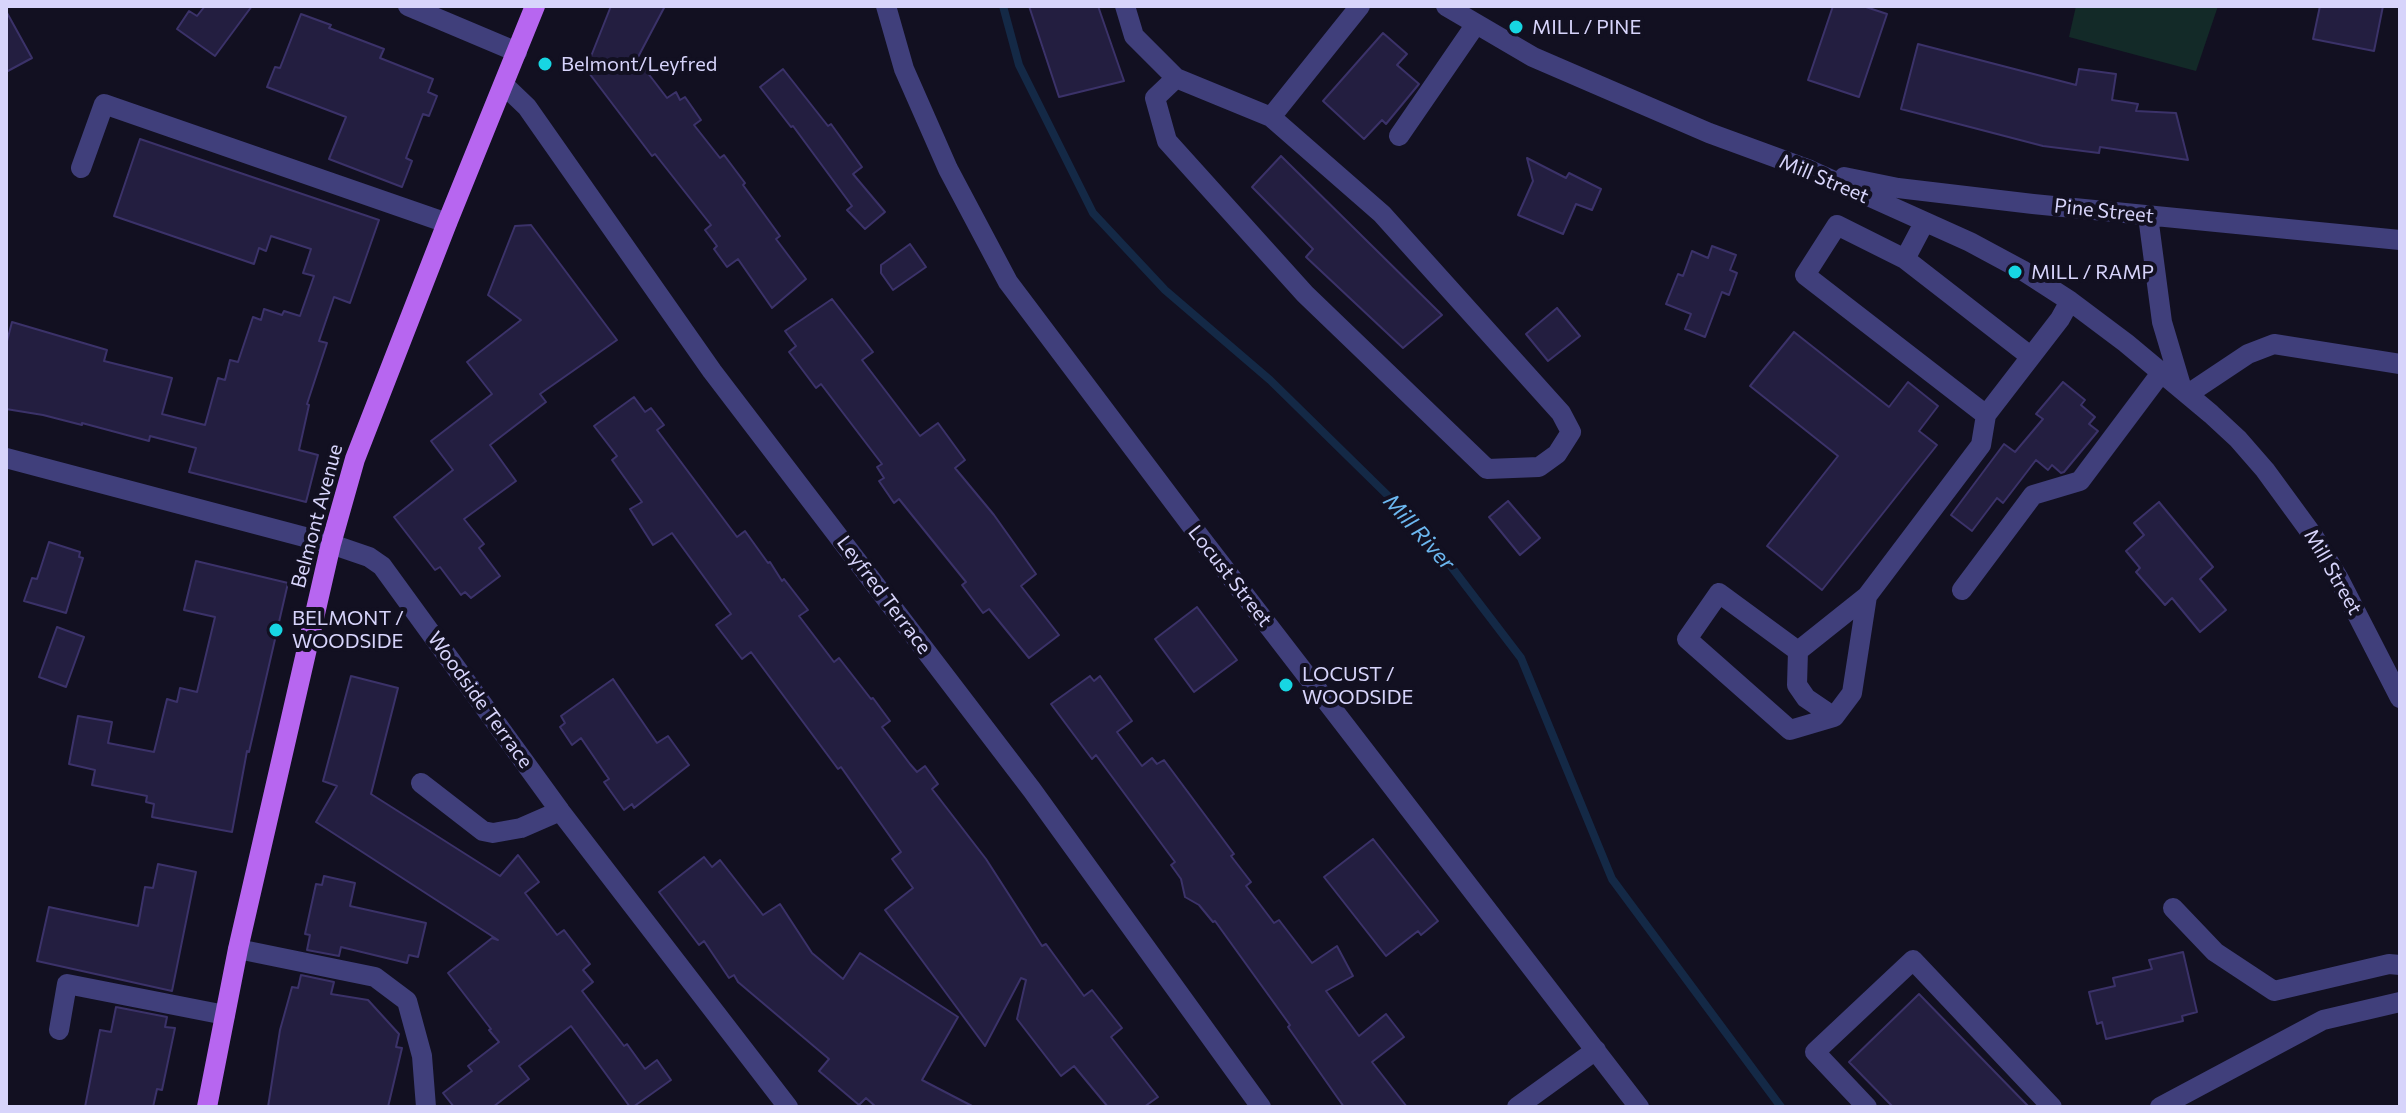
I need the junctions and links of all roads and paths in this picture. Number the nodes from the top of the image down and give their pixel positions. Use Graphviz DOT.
graph roads {
  1 [pos="408,6"];
  2 [pos="535,6"];
  3 [pos="886,6"];
  4 [pos="1125,6"];
  5 [pos="1360,6"];
  6 [pos="1446,6"];
  7 [pos="1476,24"];
  8 [pos="517,52"];
  9 [pos="1176,78"];
  10 [pos="504,85"];
  11 [pos="1271,117"];
  12 [pos="1399,136"];
  13 [pos="81,168"];
  14 [pos="1810,170"];
  15 [pos="2148,216"];
  16 [pos="447,223"];
  17 [pos="1924,223"];
  18 [pos="2400,240"];
  19 [pos="1905,259"];
  20 [pos="2070,301"];
  21 [pos="2030,356"];
  22 [pos="2400,364"];
  23 [pos="2161,373"];
  24 [pos="2185,392"];
  25 [pos="1986,415"];
  26 [pos="6,458"];
  27 [pos="331,544"];
  28 [pos="1962,590"];
  29 [pos="1867,596"];
  30 [pos="1798,651"];
  31 [pos="2400,698"];
  32 [pos="1834,717"];
  33 [pos="421,783"];
  34 [pos="560,811"];
  35 [pos="2173,908"];
  36 [pos="238,949"];
  37 [pos="2400,965"];
  38 [pos="2400,1002"];
  39 [pos="225,1015"];
  40 [pos="59,1030"];
  41 [pos="1596,1050"];
  42 [pos="207,1107"];
  43 [pos="426,1107"];
  44 [pos="788,1107"];
  45 [pos="1261,1107"];
  46 [pos="1517,1107"];
  47 [pos="1639,1107"];
  48 [pos="1867,1107"];
  49 [pos="2052,1107"];
  50 [pos="2160,1107"];
  1 -- 8 [label="street"];
  2 -- 8 [label="main road, Belmont Avenue"];
  3 -- 41 [label="street, Locust Street"];
  4 -- 9 [label="street"];
  5 -- 11 [label="street"];
  6 -- 7 [label="street, Mill Street"];
  7 -- 12 [label="street"];
  7 -- 14 [label="street, Mill Street"];
  8 -- 10 [label="main road, Belmont Avenue"];
  9 -- 11 [label="street"];
  9 -- 11 [label="street"];
  10 -- 16 [label="main road, Belmont Avenue"];
  10 -- 45 [label="street, Leyfred Terrace"];
  13 -- 16 [label="street"];
  14 -- 15 [label="street, Pine Street"];
  14 -- 17 [label="street, Mill Street"];
  15 -- 18 [label="street, Pine Street"];
  15 -- 24 [label="street"];
  16 -- 27 [label="main road, Belmont Avenue"];
  17 -- 19 [label="street"];
  17 -- 20 [label="street, Mill Street"];
  19 -- 21 [label="street"];
  19 -- 25 [label="street"];
  20 -- 21 [label="street"];
  20 -- 23 [label="street, Mill Street"];
  21 -- 25 [label="street"];
  22 -- 24 [label="street"];
  23 -- 24 [label="street, Mill Street"];
  23 -- 28 [label="street"];
  24 -- 31 [label="street, Mill Street"];
  25 -- 29 [label="street"];
  26 -- 27 [label="street, Woodside Terrace"];
  27 -- 34 [label="street, Woodside Terrace"];
  27 -- 36 [label="main road, Belmont Avenue"];
  29 -- 30 [label="street"];
  29 -- 32 [label="street"];
  30 -- 32 [label="street"];
  30 -- 32 [label="street"];
  33 -- 34 [label="street"];
  34 -- 44 [label="street, Woodside Terrace"];
  35 -- 37 [label="street"];
  36 -- 39 [label="main road, Belmont Avenue"];
  36 -- 43 [label="street"];
  38 -- 50 [label="street"];
  39 -- 40 [label="street"];
  39 -- 42 [label="main road, Belmont Avenue"];
  41 -- 46 [label="street"];
  41 -- 47 [label="street, Locust Street"];
  48 -- 49 [label="street"];
}
